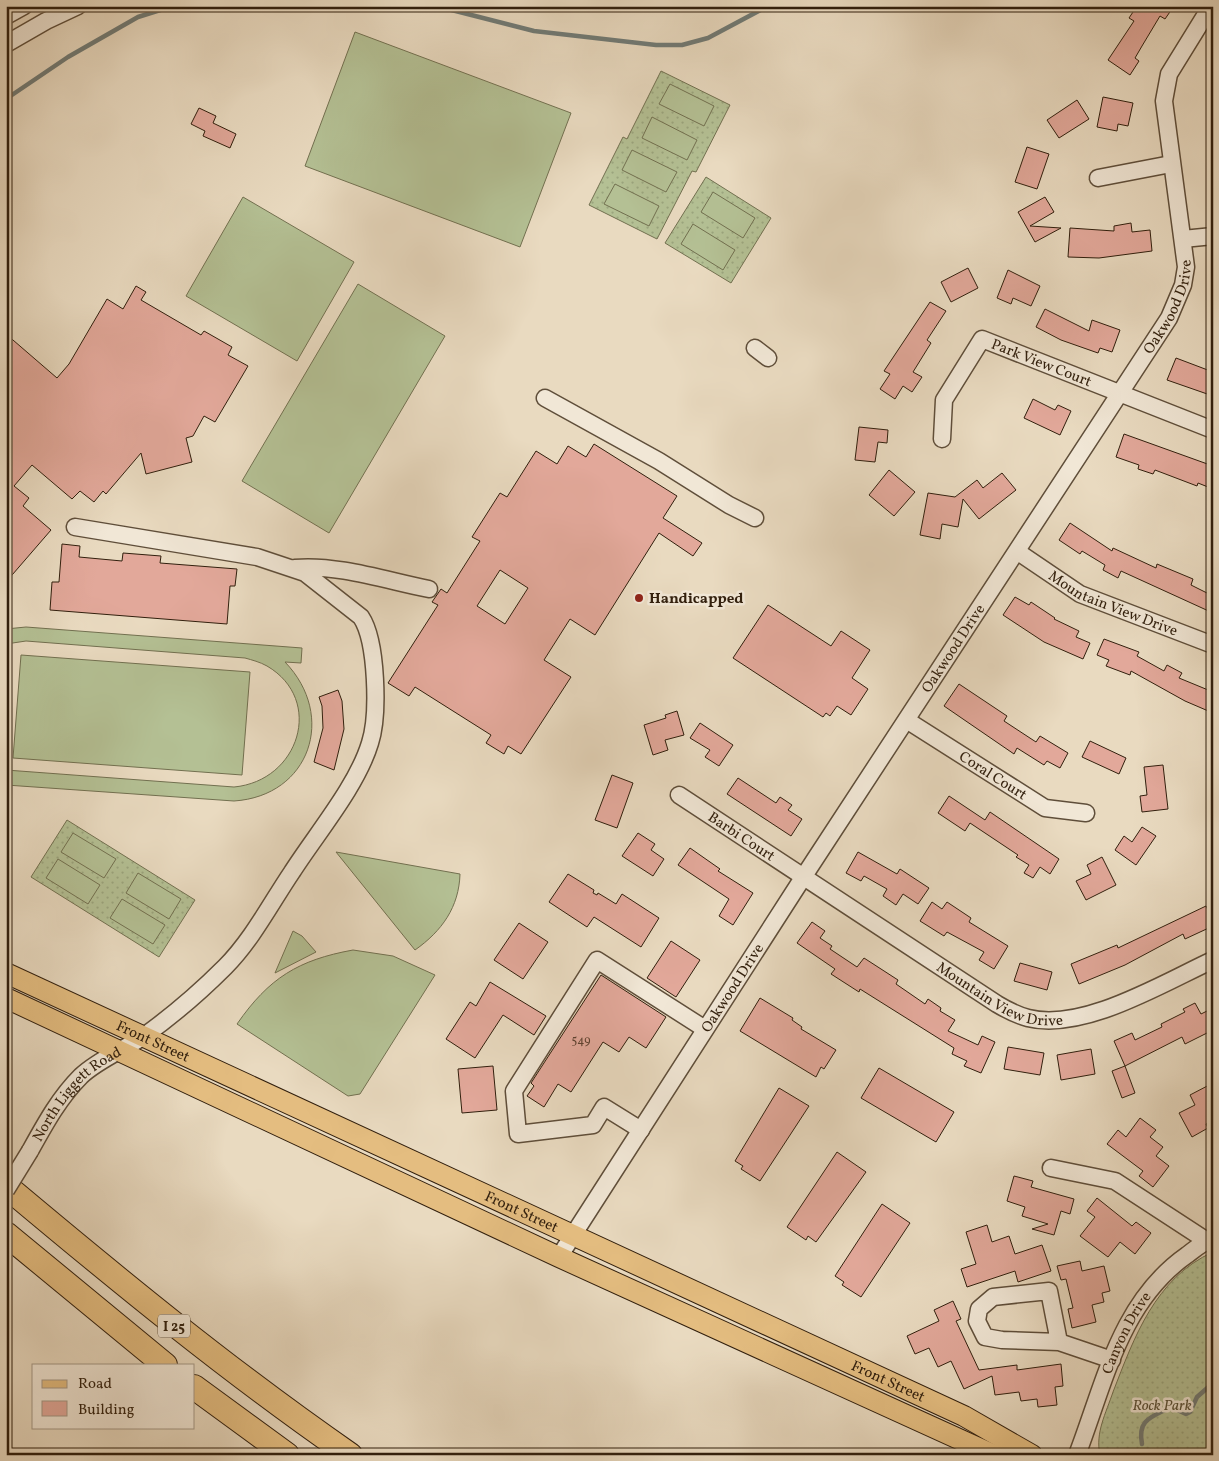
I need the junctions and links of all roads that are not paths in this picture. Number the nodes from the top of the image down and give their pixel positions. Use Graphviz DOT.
graph roads {
  1 [pos="24,6"];
  2 [pos="78,6"];
  3 [pos="1212,6"];
  4 [pos="6,16"];
  5 [pos="6,44"];
  6 [pos="1171,164"];
  7 [pos="1098,178"];
  8 [pos="1213,236"];
  9 [pos="1183,239"];
  10 [pos="755,348"];
  11 [pos="768,358"];
  12 [pos="1120,394"];
  13 [pos="545,398"];
  14 [pos="1213,430"];
  15 [pos="942,439"];
  16 [pos="755,518"];
  17 [pos="75,527"];
  18 [pos="1018,552"];
  19 [pos="291,568"];
  20 [pos="429,589"];
  21 [pos="1213,645"];
  22 [pos="908,721"];
  23 [pos="679,795"];
  24 [pos="1086,813"];
  25 [pos="804,876"];
  26 [pos="1213,960"];
  27 [pos="6,973"];
  28 [pos="6,998"];
  29 [pos="705,1029"];
  30 [pos="144,1036"];
  31 [pos="117,1051"];
  32 [pos="641,1130"];
  33 [pos="1051,1168"];
  34 [pos="6,1188"];
  35 [pos="6,1234"];
  36 [pos="572,1236"];
  37 [pos="1210,1239"];
  38 [pos="559,1257"];
  39 [pos="1059,1342"];
  40 [pos="1112,1360"];
  41 [pos="164,1364"];
  42 [pos="195,1388"];
  43 [pos="287,1455"];
  44 [pos="350,1455"];
  45 [pos="994,1455"];
  46 [pos="1032,1455"];
  47 [pos="1078,1455"];
  1 -- 4 [label="street"];
  2 -- 5 [label="street"];
  3 -- 6 [label="street, Oakwood Drive"];
  6 -- 7 [label="street"];
  6 -- 9 [label="street, Oakwood Drive"];
  8 -- 9 [label="street"];
  9 -- 12 [label="street, Oakwood Drive"];
  10 -- 11 [label="street"];
  12 -- 14 [label="street"];
  12 -- 15 [label="street, Park View Court"];
  12 -- 18 [label="street, Oakwood Drive"];
  13 -- 16 [label="street"];
  17 -- 19 [label="street"];
  18 -- 21 [label="street, Mountain View Drive"];
  18 -- 22 [label="street, Oakwood Drive"];
  19 -- 20 [label="street"];
  19 -- 30 [label="street, North Liggett Road"];
  22 -- 24 [label="street, Coral Court"];
  22 -- 25 [label="street, Oakwood Drive"];
  23 -- 25 [label="street, Barbi Court"];
  25 -- 26 [label="street, Mountain View Drive"];
  25 -- 29 [label="street, Oakwood Drive"];
  27 -- 30 [label="main road, Front Street"];
  28 -- 31 [label="main road, Front Street"];
  29 -- 32 [label="street, Oakwood Drive"];
  29 -- 32 [label="street"];
  30 -- 31 [label="street, North Liggett Road"];
  30 -- 36 [label="main road, Front Street"];
  31 -- 34 [label="street, North Liggett Road, bridge"];
  31 -- 38 [label="main road, Front Street"];
  32 -- 36 [label="street, Oakwood Drive"];
  33 -- 37 [label="street"];
  34 -- 44 [label="highway, I 25"];
  35 -- 41 [label="highway, I 25"];
  36 -- 38 [label="street, Oakwood Drive"];
  36 -- 46 [label="main road, Front Street"];
  37 -- 40 [label="street, Canyon Drive"];
  38 -- 45 [label="main road, Front Street"];
  39 -- 39 [label="street"];
  39 -- 40 [label="street"];
  40 -- 47 [label="street, Canyon Drive"];
  42 -- 43 [label="highway"];
}
